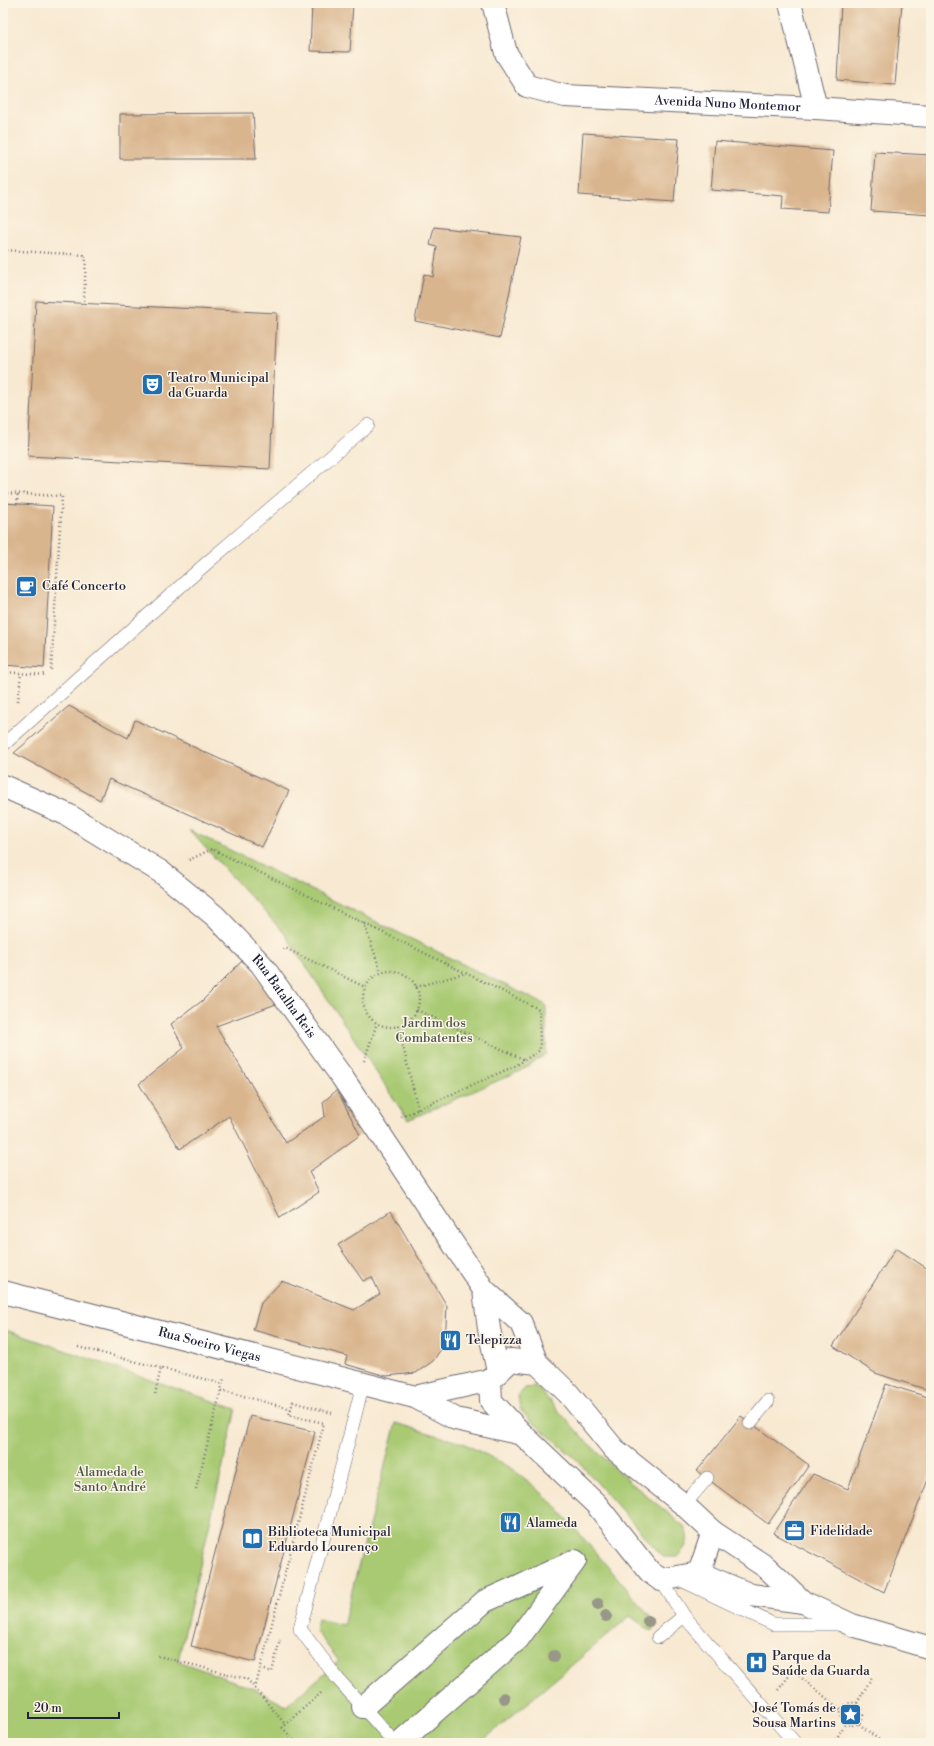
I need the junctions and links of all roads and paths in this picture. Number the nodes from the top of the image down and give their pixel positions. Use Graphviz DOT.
graph roads {
  1 [pos="493,3"];
  2 [pos="790,3"];
  3 [pos="816,108"];
  4 [pos="931,116"];
  5 [pos="3,250"];
  6 [pos="84,303"];
  7 [pos="368,425"];
  8 [pos="3,493"];
  9 [pos="18,494"];
  10 [pos="17,504"];
  11 [pos="8,666"];
  12 [pos="3,672"];
  13 [pos="8,673"];
  14 [pos="21,674"];
  15 [pos="17,705"];
  16 [pos="3,745"];
  17 [pos="3,786"];
  18 [pos="161,872"];
  19 [pos="364,923"];
  20 [pos="261,964"];
  21 [pos="381,972"];
  22 [pos="466,973"];
  23 [pos="365,987"];
  24 [pos="416,987"];
  25 [pos="416,1010"];
  26 [pos="377,1024"];
  27 [pos="398,1026"];
  28 [pos="525,1060"];
  29 [pos="342,1077"];
  30 [pos="418,1108"];
  31 [pos="376,1129"];
  32 [pos="484,1290"];
  33 [pos="3,1292"];
  34 [pos="78,1346"];
  35 [pos="537,1363"];
  36 [pos="161,1368"];
  37 [pos="494,1376"];
  38 [pos="224,1378"];
  39 [pos="223,1384"];
  40 [pos="363,1384"];
  41 [pos="221,1390"];
  42 [pos="155,1394"];
  43 [pos="415,1397"];
  44 [pos="768,1401"];
  45 [pos="291,1408"];
  46 [pos="354,1418"];
  47 [pos="750,1423"];
  48 [pos="522,1434"];
  49 [pos="706,1478"];
  50 [pos="196,1489"];
  51 [pos="684,1505"];
  52 [pos="713,1532"];
  53 [pos="699,1573"];
  54 [pos="668,1578"];
  55 [pos="803,1602"];
  56 [pos="684,1616"];
  57 [pos="852,1625"];
  58 [pos="658,1637"];
  59 [pos="931,1648"];
  60 [pos="158,1656"];
  61 [pos="260,1668"];
  62 [pos="272,1672"];
  63 [pos="872,1677"];
  64 [pos="337,1678"];
  65 [pos="255,1689"];
  66 [pos="857,1704"];
  67 [pos="363,1707"];
  68 [pos="764,1708"];
  69 [pos="841,1710"];
  70 [pos="285,1724"];
  71 [pos="845,1724"];
  72 [pos="859,1724"];
  73 [pos="296,1743"];
  74 [pos="395,1743"];
  75 [pos="399,1743"];
  76 [pos="795,1743"];
  77 [pos="834,1743"];
  78 [pos="883,1743"];
  1 -- 3 [label="main road, Avenida Nuno Montemor"];
  2 -- 3 [label="main road"];
  3 -- 4 [label="main road, Avenida Nuno Montemor"];
  5 -- 6 [label="path"];
  7 -- 16 [label="lane"];
  8 -- 9 [label="path"];
  9 -- 10 [label="path"];
  9 -- 14 [label="path"];
  11 -- 13 [label="path"];
  12 -- 13 [label="path"];
  13 -- 14 [label="path"];
  14 -- 15 [label="path"];
  17 -- 18 [label="main road, Rua Batalha Reis"];
  18 -- 19 [label="path"];
  18 -- 20 [label="main road, Rua Batalha Reis"];
  19 -- 21 [label="path"];
  19 -- 22 [label="path"];
  20 -- 23 [label="path"];
  20 -- 29 [label="main road, Rua Batalha Reis"];
  21 -- 23 [label="path"];
  21 -- 24 [label="path"];
  22 -- 24 [label="path"];
  22 -- 28 [label="path"];
  23 -- 26 [label="path"];
  24 -- 25 [label="path"];
  25 -- 27 [label="path"];
  25 -- 28 [label="path"];
  26 -- 27 [label="path"];
  26 -- 29 [label="path"];
  27 -- 30 [label="path"];
  28 -- 30 [label="path"];
  29 -- 31 [label="main road, Rua Batalha Reis"];
  30 -- 31 [label="path"];
  31 -- 32 [label="main road, Rua Batalha Reis"];
  32 -- 35 [label="main road, Rua Batalha Reis"];
  32 -- 37 [label="main road, Rua Batalha Reis"];
  33 -- 40 [label="main road, Rua Soeiro Viegas"];
  34 -- 36 [label="path"];
  35 -- 37 [label="main road"];
  35 -- 51 [label="main road"];
  36 -- 39 [label="path"];
  36 -- 42 [label="path"];
  37 -- 43 [label="main road, Rua Soeiro Viegas"];
  37 -- 48 [label="main road, Rua Batalha Reis"];
  38 -- 39 [label="path"];
  39 -- 41 [label="path"];
  40 -- 43 [label="main road, Rua Soeiro Viegas"];
  40 -- 46 [label="lane"];
  41 -- 45 [label="path"];
  41 -- 50 [label="path"];
  43 -- 48 [label="main road, Rua Soeiro Viegas"];
  44 -- 47 [label="lane"];
  45 -- 46 [label="path"];
  45 -- 61 [label="path"];
  46 -- 64 [label="lane"];
  48 -- 54 [label="main road, Rua Batalha Reis"];
  49 -- 51 [label="lane"];
  51 -- 52 [label="main road"];
  52 -- 53 [label="main road"];
  52 -- 55 [label="main road"];
  53 -- 54 [label="main road"];
  53 -- 55 [label="main road"];
  54 -- 56 [label="lane"];
  54 -- 57 [label="lane"];
  55 -- 57 [label="main road"];
  56 -- 58 [label="lane"];
  56 -- 68 [label="lane"];
  57 -- 59 [label="main road"];
  60 -- 65 [label="path"];
  61 -- 62 [label="path"];
  61 -- 65 [label="path"];
  63 -- 66 [label="path"];
  64 -- 67 [label="lane"];
  64 -- 70 [label="path"];
  65 -- 70 [label="path"];
  66 -- 69 [label="path"];
  66 -- 72 [label="path"];
  67 -- 74 [label="lane"];
  67 -- 75 [label="main road"];
  68 -- 69 [label="path"];
  68 -- 76 [label="lane"];
  69 -- 71 [label="path"];
  70 -- 73 [label="path"];
  71 -- 72 [label="path"];
  71 -- 77 [label="path"];
  72 -- 78 [label="path"];
}
